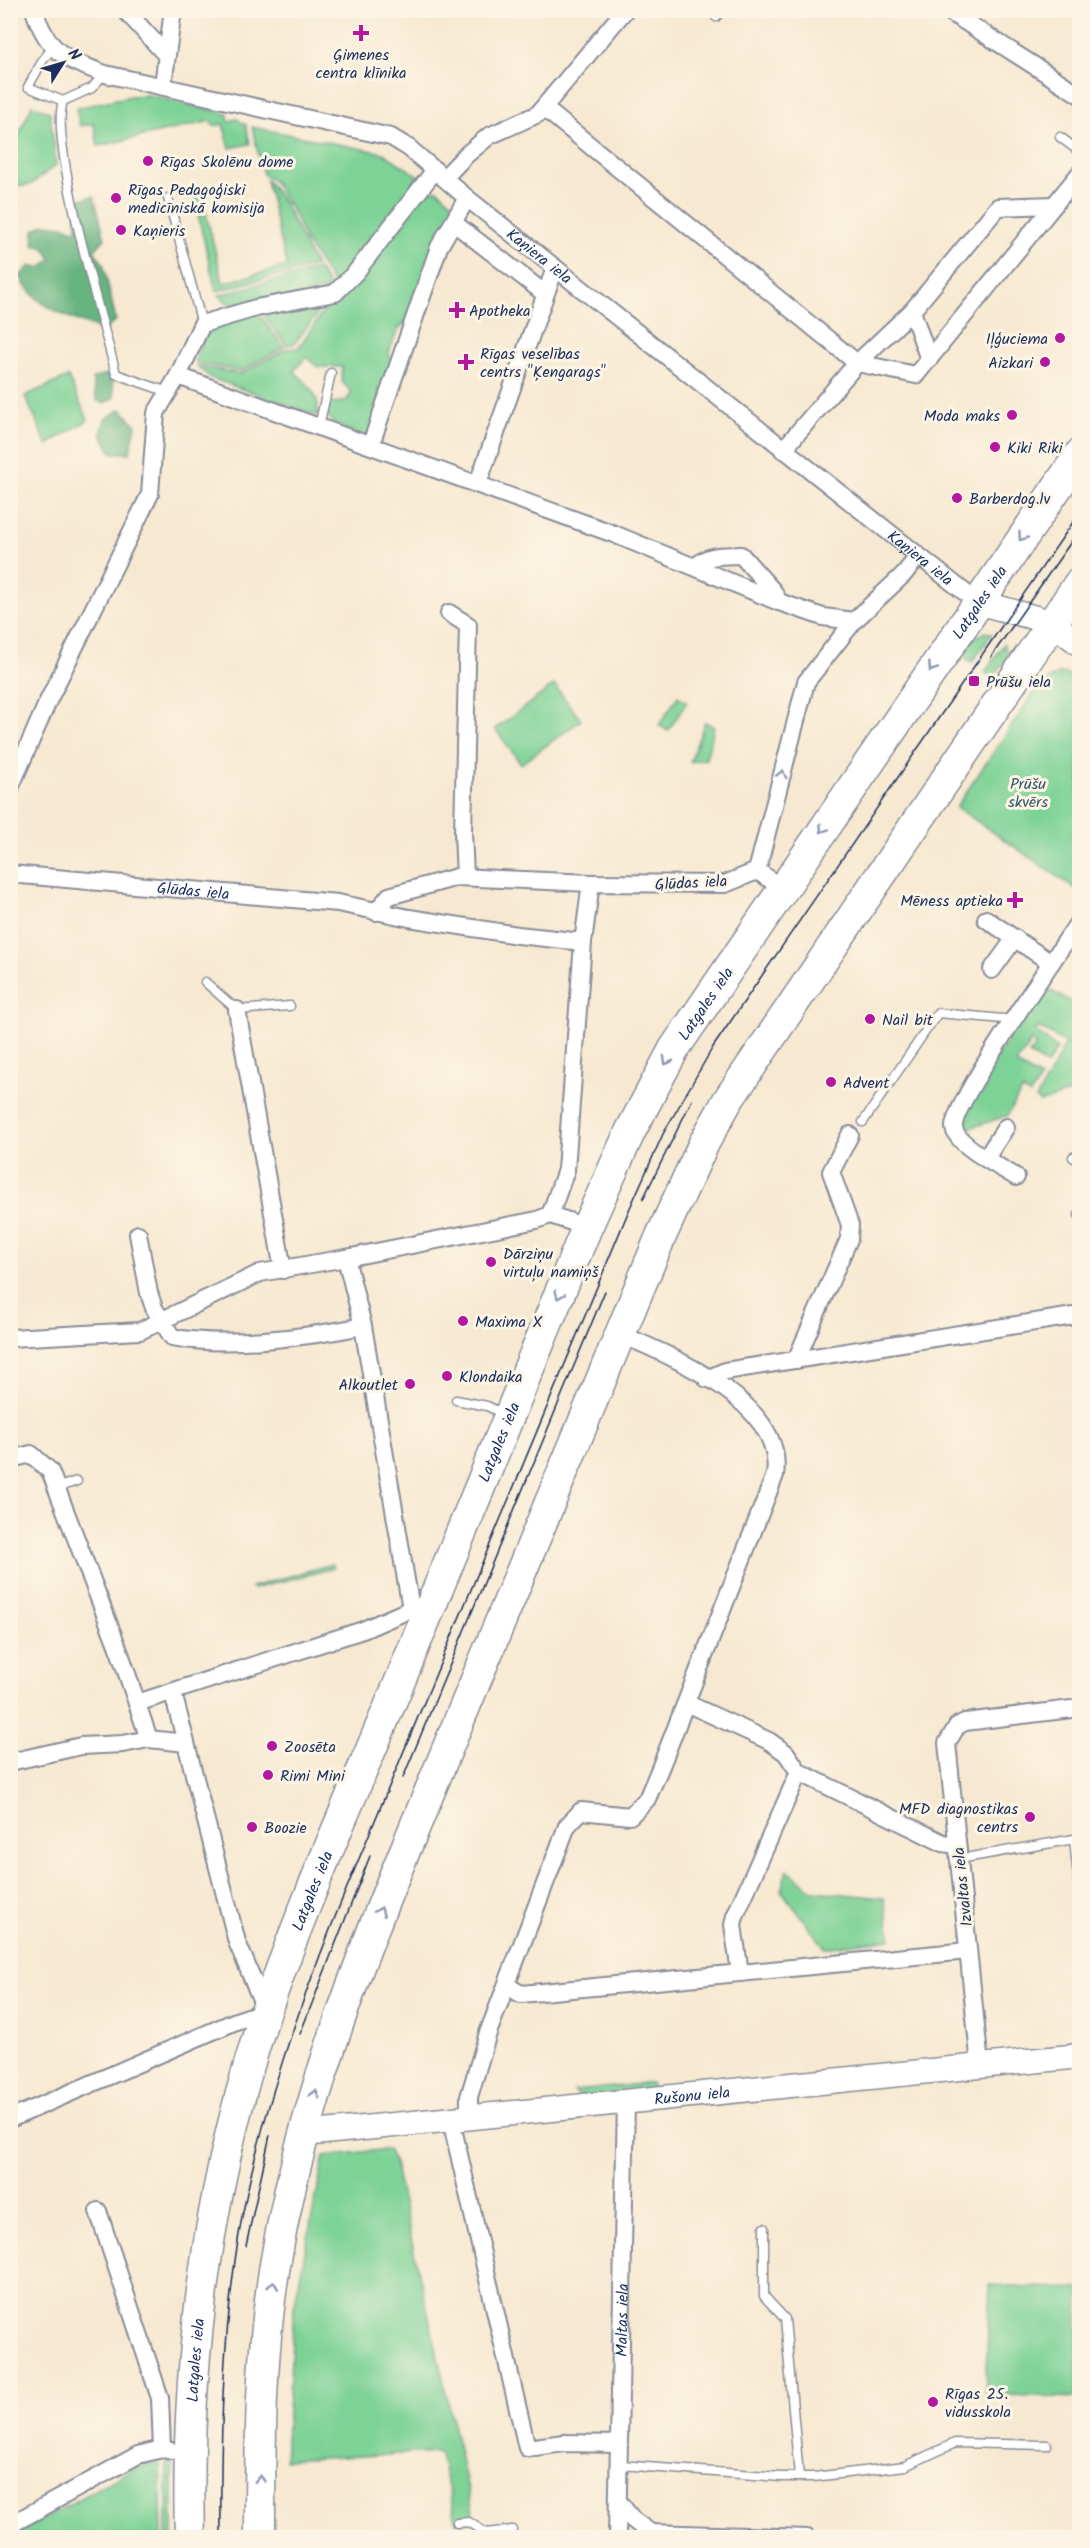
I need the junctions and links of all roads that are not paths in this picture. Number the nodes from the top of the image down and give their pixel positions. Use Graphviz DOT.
graph roads {
  1 [pos="33,10"];
  2 [pos="125,10"];
  3 [pos="173,10"];
  4 [pos="625,10"];
  5 [pos="947,10"];
  6 [pos="53,47"];
  7 [pos="167,56"];
  8 [pos="105,74"];
  9 [pos="163,85"];
  10 [pos="1080,95"];
  11 [pos="63,101"];
  12 [pos="544,108"];
  13 [pos="1060,137"];
  14 [pos="1080,152"];
  15 [pos="1080,173"];
  16 [pos="439,174"];
  17 [pos="168,198"];
  18 [pos="467,198"];
  19 [pos="1054,205"];
  20 [pos="454,223"];
  21 [pos="555,268"];
  22 [pos="544,293"];
  23 [pos="912,311"];
  24 [pos="202,324"];
  25 [pos="929,360"];
  26 [pos="857,363"];
  27 [pos="331,374"];
  28 [pos="178,376"];
  29 [pos="168,392"];
  30 [pos="319,426"];
  31 [pos="371,444"];
  32 [pos="783,450"];
  33 [pos="1080,454"];
  34 [pos="478,483"];
  35 [pos="918,556"];
  36 [pos="696,567"];
  37 [pos="1080,582"];
  38 [pos="778,602"];
  39 [pos="977,602"];
  40 [pos="449,613"];
  41 [pos="854,621"];
  42 [pos="1051,622"];
  43 [pos="1080,644"];
  44 [pos="10,788"];
  45 [pos="757,871"];
  46 [pos="10,874"];
  47 [pos="465,877"];
  48 [pos="591,883"];
  49 [pos="783,888"];
  50 [pos="376,912"];
  51 [pos="986,919"];
  52 [pos="1080,920"];
  53 [pos="1015,939"];
  54 [pos="583,942"];
  55 [pos="1051,963"];
  56 [pos="992,970"];
  57 [pos="205,982"];
  58 [pos="290,1006"];
  59 [pos="237,1010"];
  60 [pos="1014,1020"];
  61 [pos="863,1122"];
  62 [pos="1006,1127"];
  63 [pos="850,1135"];
  64 [pos="986,1158"];
  65 [pos="1016,1177"];
  66 [pos="550,1215"];
  67 [pos="587,1227"];
  68 [pos="138,1234"];
  69 [pos="346,1258"];
  70 [pos="283,1270"];
  71 [pos="1080,1316"];
  72 [pos="162,1321"];
  73 [pos="363,1326"];
  74 [pos="620,1334"];
  75 [pos="10,1338"];
  76 [pos="796,1360"];
  77 [pos="707,1379"];
  78 [pos="456,1400"];
  79 [pos="508,1416"];
  80 [pos="15,1458"];
  81 [pos="77,1481"];
  82 [pos="56,1488"];
  83 [pos="419,1612"];
  84 [pos="173,1693"];
  85 [pos="137,1703"];
  86 [pos="688,1704"];
  87 [pos="1080,1708"];
  88 [pos="149,1739"];
  89 [pos="186,1743"];
  90 [pos="10,1762"];
  91 [pos="799,1772"];
  92 [pos="1077,1838"];
  93 [pos="958,1852"];
  94 [pos="1079,1887"];
  95 [pos="968,1951"];
  96 [pos="740,1972"];
  97 [pos="507,1986"];
  98 [pos="266,2011"];
  99 [pos="1080,2056"];
  100 [pos="980,2066"];
  101 [pos="626,2102"];
  102 [pos="10,2119"];
  103 [pos="460,2119"];
  104 [pos="304,2134"];
  105 [pos="98,2211"];
  106 [pos="764,2228"];
  107 [pos="619,2444"];
  108 [pos="1047,2445"];
  109 [pos="175,2451"];
  110 [pos="620,2465"];
  111 [pos="798,2476"];
  112 [pos="618,2501"];
  113 [pos="456,2523"];
  114 [pos="10,2525"];
  115 [pos="512,2530"];
  116 [pos="648,2535"];
  117 [pos="190,2538"];
  118 [pos="260,2538"];
  119 [pos="617,2538"];
  120 [pos="807,2538"];
  1 -- 6 [label="street, Kaņiera iela"];
  2 -- 7 [label="street"];
  3 -- 7 [label="street"];
  4 -- 12 [label="street"];
  5 -- 10 [label="street"];
  6 -- 8 [label="street, Kaņiera iela"];
  6 -- 11 [label="lane"];
  7 -- 9 [label="street"];
  8 -- 9 [label="street, Kaņiera iela"];
  8 -- 11 [label="lane"];
  9 -- 16 [label="street, Kaņiera iela"];
  11 -- 29 [label="lane"];
  12 -- 16 [label="street"];
  12 -- 26 [label="street"];
  13 -- 14 [label="lane"];
  15 -- 19 [label="street"];
  16 -- 18 [label="street, Kaņiera iela"];
  16 -- 24 [label="street"];
  17 -- 24 [label="lane"];
  18 -- 20 [label="street"];
  18 -- 21 [label="street, Kaņiera iela"];
  19 -- 23 [label="street"];
  19 -- 25 [label="street"];
  20 -- 22 [label="street"];
  20 -- 31 [label="street"];
  21 -- 22 [label="street"];
  21 -- 32 [label="street, Kaņiera iela"];
  22 -- 34 [label="street"];
  23 -- 25 [label="street"];
  23 -- 26 [label="street"];
  24 -- 28 [label="street"];
  25 -- 26 [label="street"];
  26 -- 32 [label="street"];
  27 -- 30 [label="lane"];
  28 -- 29 [label="street"];
  28 -- 30 [label="street"];
  29 -- 44 [label="street"];
  30 -- 31 [label="street"];
  31 -- 34 [label="street"];
  32 -- 35 [label="street, Kaņiera iela"];
  33 -- 39 [label="highway, Latgales iela, one-way"];
  34 -- 36 [label="street"];
  35 -- 39 [label="street, Kaņiera iela"];
  35 -- 41 [label="street"];
  36 -- 38 [label="street"];
  36 -- 38 [label="street"];
  37 -- 42 [label="highway"];
  38 -- 41 [label="street"];
  39 -- 42 [label="street"];
  39 -- 49 [label="highway, Latgales iela, one-way"];
  40 -- 47 [label="street"];
  45 -- 41 [label="street, one-way"];
  42 -- 43 [label="street"];
  42 -- 74 [label="highway"];
  45 -- 48 [label="street, Glūdas iela"];
  45 -- 49 [label="street"];
  46 -- 50 [label="street, Glūdas iela"];
  47 -- 48 [label="street, Glūdas iela"];
  47 -- 50 [label="street, Glūdas iela"];
  48 -- 54 [label="street"];
  49 -- 67 [label="highway, Latgales iela, one-way"];
  50 -- 54 [label="street, Glūdas iela"];
  51 -- 53 [label="street"];
  52 -- 55 [label="street"];
  53 -- 55 [label="street"];
  53 -- 56 [label="street"];
  54 -- 66 [label="street"];
  55 -- 60 [label="street"];
  57 -- 59 [label="lane"];
  58 -- 59 [label="lane"];
  59 -- 70 [label="street"];
  60 -- 61 [label="lane"];
  60 -- 64 [label="street"];
  62 -- 64 [label="street"];
  63 -- 76 [label="street"];
  64 -- 65 [label="street"];
  66 -- 67 [label="street"];
  66 -- 69 [label="street"];
  67 -- 79 [label="highway, Latgales iela, one-way"];
  68 -- 72 [label="street"];
  69 -- 70 [label="street"];
  69 -- 73 [label="street"];
  70 -- 72 [label="street"];
  71 -- 76 [label="street"];
  72 -- 73 [label="street"];
  72 -- 75 [label="street"];
  73 -- 83 [label="street"];
  74 -- 77 [label="street"];
  104 -- 74 [label="highway, one-way"];
  76 -- 77 [label="street"];
  77 -- 86 [label="street"];
  78 -- 79 [label="lane"];
  79 -- 83 [label="highway, Latgales iela"];
  80 -- 82 [label="street"];
  81 -- 82 [label="lane"];
  82 -- 85 [label="street"];
  83 -- 84 [label="street"];
  83 -- 98 [label="highway, Latgales iela"];
  84 -- 85 [label="street"];
  84 -- 89 [label="street"];
  85 -- 88 [label="street"];
  86 -- 91 [label="street"];
  86 -- 97 [label="street"];
  87 -- 93 [label="street, Izvaltas iela"];
  88 -- 89 [label="street"];
  88 -- 90 [label="street"];
  89 -- 98 [label="street"];
  91 -- 93 [label="street"];
  91 -- 96 [label="street"];
  92 -- 93 [label="lane"];
  92 -- 94 [label="lane"];
  93 -- 95 [label="street, Izvaltas iela"];
  95 -- 96 [label="street"];
  95 -- 100 [label="street, Izvaltas iela"];
  96 -- 97 [label="street"];
  97 -- 103 [label="street"];
  98 -- 102 [label="street"];
  98 -- 109 [label="highway, Latgales iela"];
  99 -- 100 [label="street, Rušonu iela"];
  100 -- 101 [label="street, Rušonu iela"];
  101 -- 103 [label="street, Rušonu iela"];
  101 -- 107 [label="street, Maltas iela"];
  103 -- 104 [label="street, Rušonu iela"];
  103 -- 107 [label="street"];
  118 -- 104 [label="highway, one-way"];
  105 -- 109 [label="street"];
  106 -- 111 [label="lane"];
  107 -- 110 [label="street, Maltas iela"];
  108 -- 111 [label="lane"];
  109 -- 114 [label="street"];
  109 -- 117 [label="highway, Latgales iela"];
  110 -- 111 [label="lane"];
  110 -- 112 [label="street, Maltas iela"];
  112 -- 116 [label="street"];
  112 -- 119 [label="street, Maltas iela"];
  113 -- 115 [label="lane"];
  116 -- 120 [label="street"];
}
